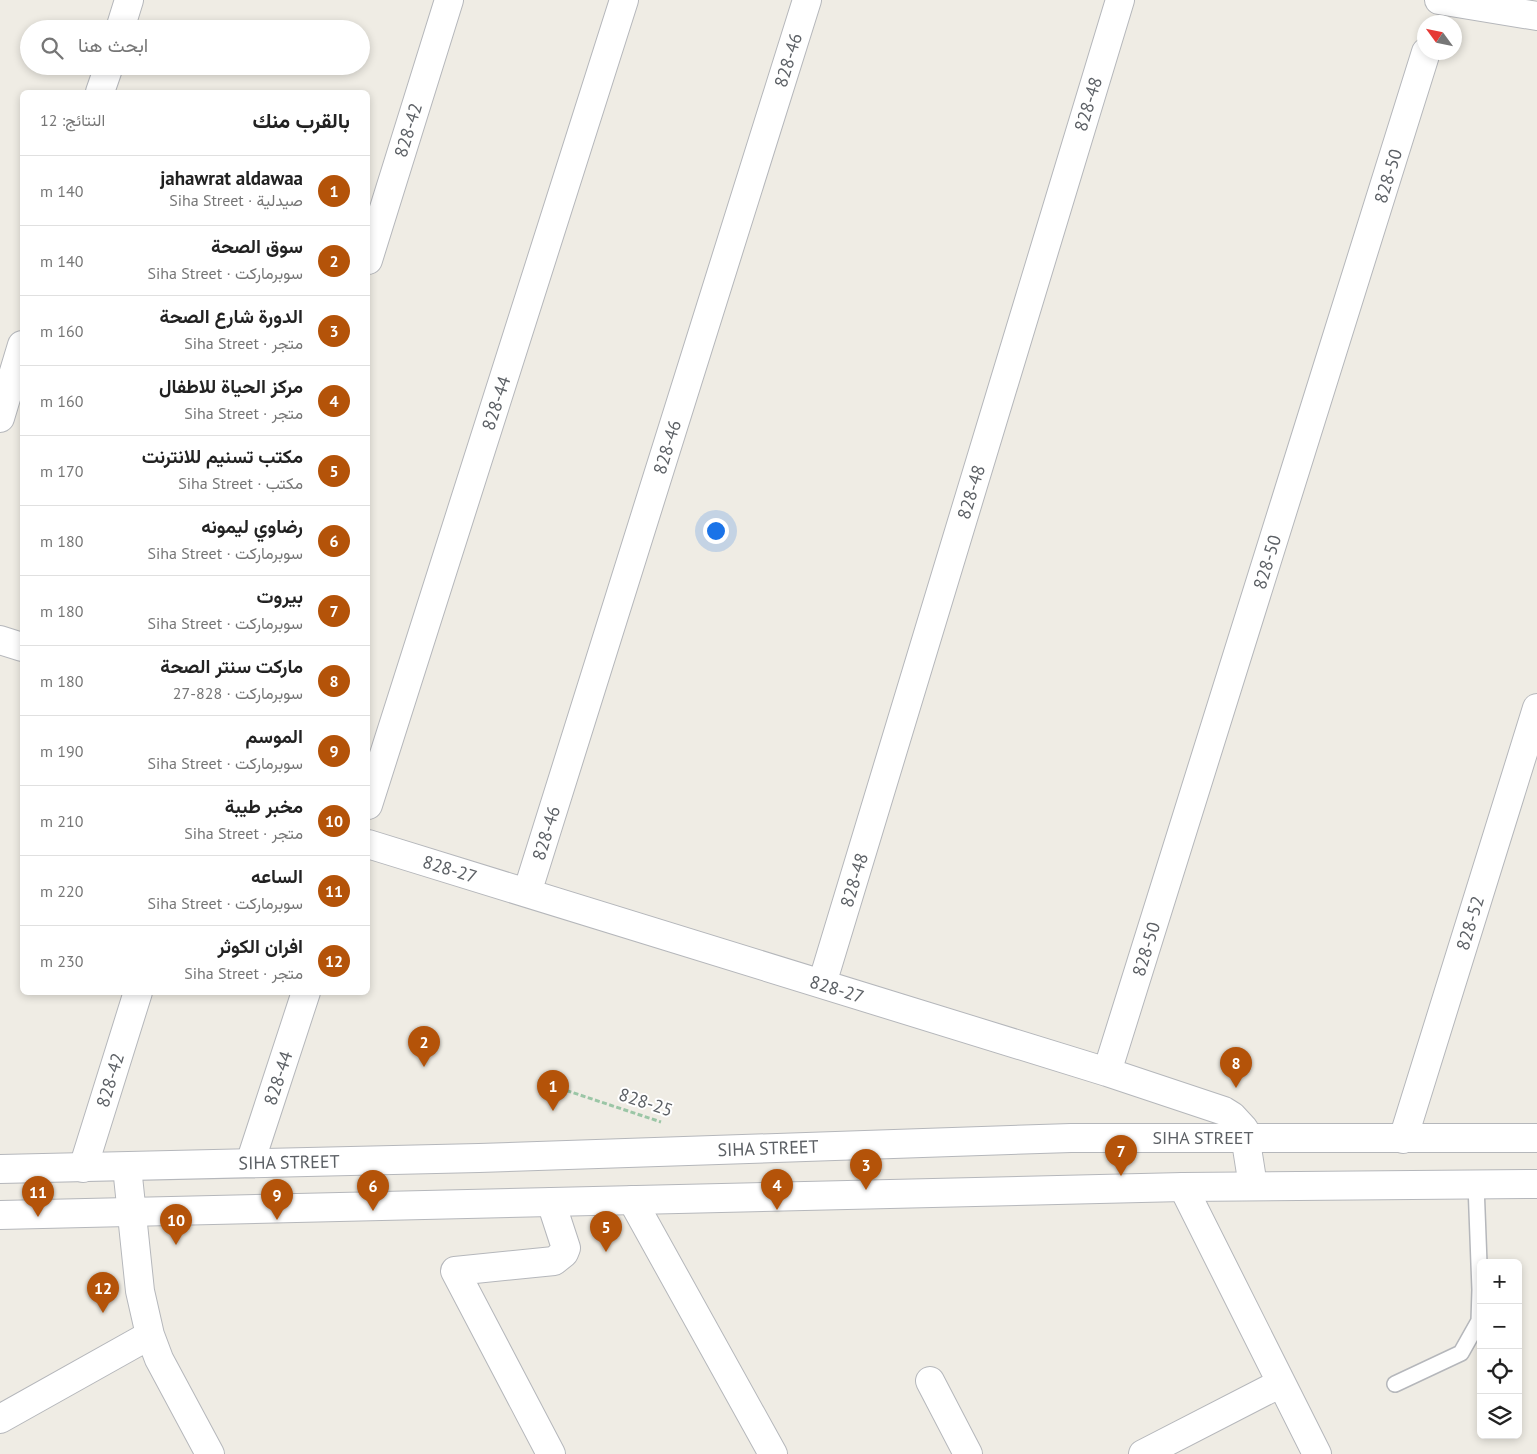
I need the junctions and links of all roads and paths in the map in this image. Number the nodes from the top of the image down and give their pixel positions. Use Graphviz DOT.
graph roads {
  1 [pos="129,0"];
  2 [pos="449,0"];
  3 [pos="624,0"];
  4 [pos="807,0"];
  5 [pos="1120,0"];
  6 [pos="1439,0"];
  7 [pos="1443,0"];
  8 [pos="1438,15"];
  9 [pos="1537,15"];
  10 [pos="123,20"];
  11 [pos="1423,60"];
  12 [pos="106,75"];
  13 [pos="101,90"];
  14 [pos="370,254"];
  15 [pos="20,352"];
  16 [pos="0,418"];
  17 [pos="0,640"];
  18 [pos="20,647"];
  19 [pos="1537,708"];
  20 [pos="374,762"];
  21 [pos="370,791"];
  22 [pos="370,845"];
  23 [pos="527,893"];
  24 [pos="822,984"];
  25 [pos="137,995"];
  26 [pos="305,995"];
  27 [pos="1107,1072"];
  28 [pos="538,1081"];
  29 [pos="670,1124"];
  30 [pos="1246,1137"];
  31 [pos="1537,1138"];
  32 [pos="1403,1139"];
  33 [pos="250,1163"];
  34 [pos="128,1167"];
  35 [pos="83,1168"];
  36 [pos="0,1169"];
  37 [pos="1476,1184"];
  38 [pos="1537,1184"];
  39 [pos="1253,1186"];
  40 [pos="1182,1187"];
  41 [pos="632,1200"];
  42 [pos="551,1202"];
  43 [pos="132,1212"];
  44 [pos="0,1215"];
  45 [pos="150,1335"];
  46 [pos="930,1381"];
  47 [pos="1281,1383"];
  48 [pos="1395,1384"];
  49 [pos="0,1419"];
  50 [pos="1158,1451"];
  51 [pos="210,1454"];
  52 [pos="551,1454"];
  53 [pos="772,1454"];
  54 [pos="968,1454"];
  55 [pos="1317,1454"];
  1 -- 10 [label="street"];
  2 -- 14 [label="street, 828-42"];
  3 -- 20 [label="street, 828-44"];
  4 -- 23 [label="street, 828-46"];
  5 -- 24 [label="street, 828-48"];
  6 -- 7 [label="street"];
  7 -- 8 [label="street"];
  7 -- 9 [label="street"];
  11 -- 27 [label="street, 828-50"];
  12 -- 13 [label="street"];
  15 -- 16 [label="street"];
  17 -- 18 [label="street"];
  19 -- 32 [label="street, 828-52"];
  20 -- 21 [label="street, 828-44"];
  22 -- 23 [label="street, 828-27"];
  23 -- 24 [label="street, 828-27"];
  24 -- 27 [label="street, 828-27"];
  25 -- 35 [label="street, 828-42"];
  26 -- 33 [label="street, 828-44"];
  27 -- 30 [label="street, 828-27"];
  28 -- 29 [label="path, 828-25"];
  30 -- 32 [label="street, SIHA STREET"];
  30 -- 33 [label="street, SIHA STREET"];
  30 -- 39 [label="street, 828-27"];
  31 -- 32 [label="street, SIHA STREET"];
  33 -- 34 [label="street, SIHA STREET"];
  34 -- 35 [label="street, SIHA STREET"];
  34 -- 43 [label="street"];
  35 -- 36 [label="street, SIHA STREET"];
  37 -- 38 [label="street"];
  37 -- 39 [label="street"];
  37 -- 48 [label="lane"];
  39 -- 40 [label="street"];
  40 -- 41 [label="street"];
  40 -- 47 [label="street"];
  41 -- 42 [label="street"];
  41 -- 53 [label="street"];
  42 -- 43 [label="street"];
  42 -- 52 [label="street"];
  43 -- 44 [label="street"];
  43 -- 45 [label="street"];
  45 -- 49 [label="street"];
  45 -- 51 [label="street"];
  46 -- 54 [label="street"];
  47 -- 50 [label="street"];
  47 -- 55 [label="street"];
}
